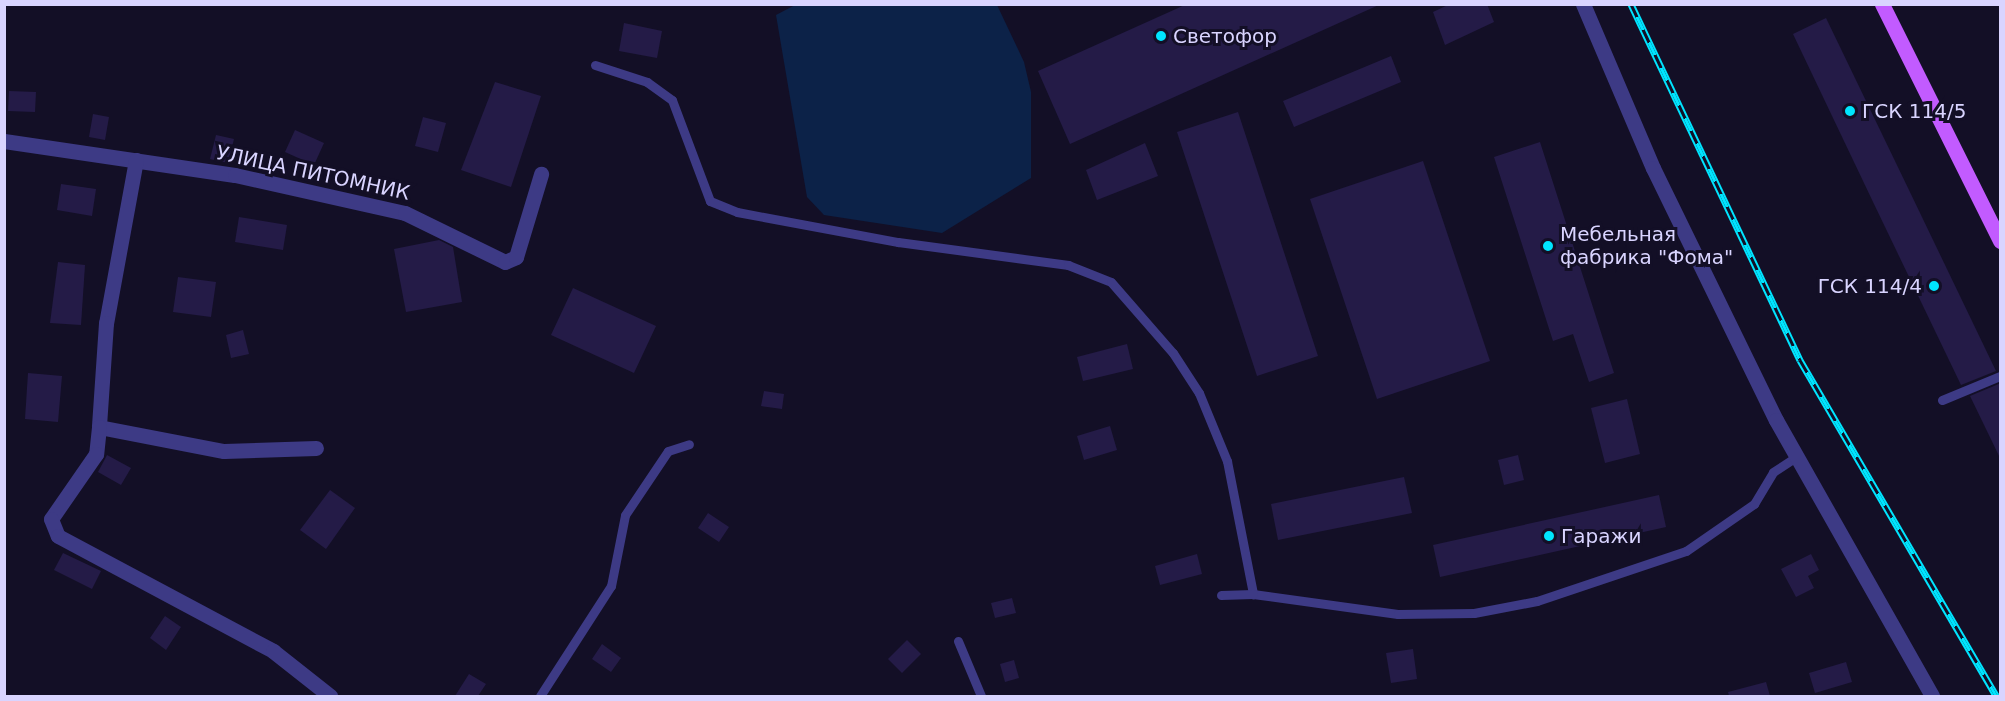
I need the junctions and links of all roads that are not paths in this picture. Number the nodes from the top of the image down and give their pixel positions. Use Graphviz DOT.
graph roads {
  1 [pos="1583,4"];
  2 [pos="1882,4"];
  3 [pos="595,65"];
  4 [pos="4,141"];
  5 [pos="136,160"];
  6 [pos="540,174"];
  7 [pos="2001,241"];
  8 [pos="2001,376"];
  9 [pos="1942,400"];
  10 [pos="99,426"];
  11 [pos="689,444"];
  12 [pos="316,448"];
  13 [pos="1796,457"];
  14 [pos="1253,594"];
  15 [pos="1221,595"];
  16 [pos="958,641"];
  17 [pos="330,696"];
  18 [pos="540,696"];
  19 [pos="981,696"];
  20 [pos="1932,696"];
  1 -- 13 [label="street"];
  2 -- 7 [label="main road"];
  3 -- 14 [label="lane"];
  4 -- 5 [label="street, УЛИЦА ПИТОМНИК"];
  5 -- 6 [label="street, УЛИЦА ПИТОМНИК"];
  5 -- 10 [label="street"];
  8 -- 9 [label="lane"];
  10 -- 12 [label="street"];
  10 -- 17 [label="street"];
  11 -- 18 [label="lane"];
  13 -- 14 [label="lane"];
  13 -- 20 [label="street"];
  14 -- 15 [label="lane"];
  16 -- 19 [label="lane"];
}
